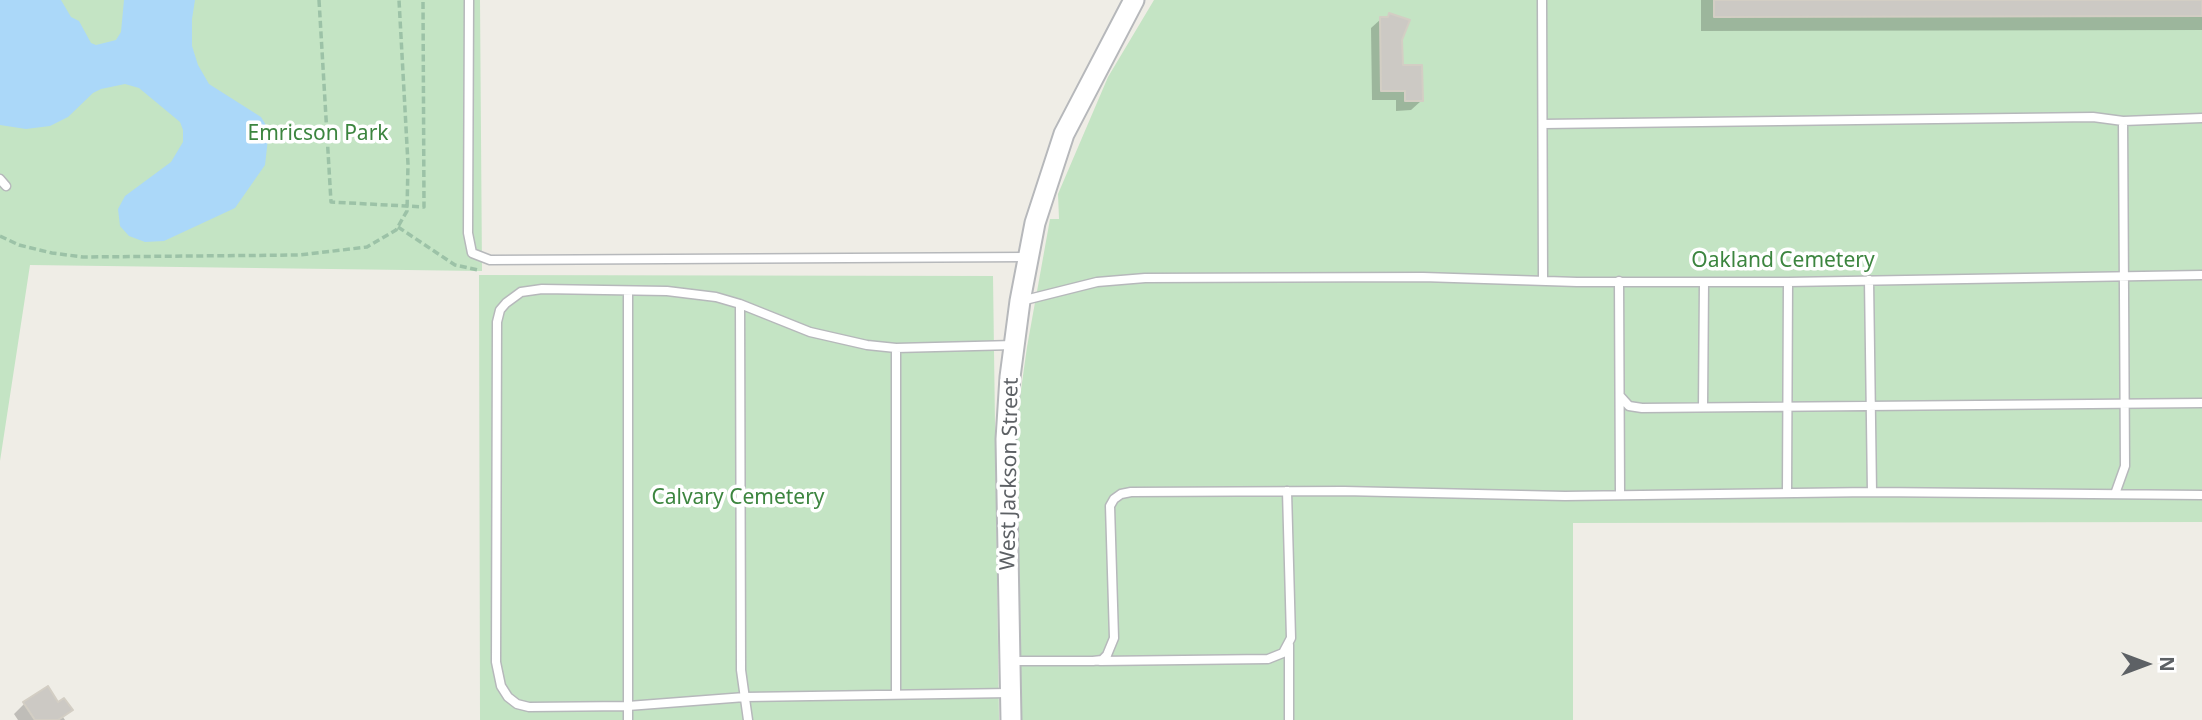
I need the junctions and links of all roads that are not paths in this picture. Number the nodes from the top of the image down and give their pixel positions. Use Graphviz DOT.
graph roads {
  1 [pos="469,0"];
  2 [pos="1134,0"];
  3 [pos="1542,0"];
  4 [pos="2202,118"];
  5 [pos="2123,121"];
  6 [pos="1542,124"];
  7 [pos="1029,257"];
  8 [pos="2202,275"];
  9 [pos="2125,278"];
  10 [pos="1869,280"];
  11 [pos="1543,281"];
  12 [pos="1619,281"];
  13 [pos="1704,282"];
  14 [pos="1788,282"];
  15 [pos="628,290"];
  16 [pos="1020,301"];
  17 [pos="740,304"];
  18 [pos="1014,345"];
  19 [pos="897,348"];
  20 [pos="1620,396"];
  21 [pos="2202,403"];
  22 [pos="2125,404"];
  23 [pos="1871,405"];
  24 [pos="1788,406"];
  25 [pos="1703,407"];
  26 [pos="1287,491"];
  27 [pos="1787,492"];
  28 [pos="1872,492"];
  29 [pos="2115,494"];
  30 [pos="1620,495"];
  31 [pos="2202,495"];
  32 [pos="1289,645"];
  33 [pos="1010,661"];
  34 [pos="1093,662"];
  35 [pos="1011,693"];
  36 [pos="897,694"];
  37 [pos="745,696"];
  38 [pos="628,706"];
  39 [pos="628,720"];
  40 [pos="748,720"];
  41 [pos="1011,720"];
  42 [pos="1289,720"];
  1 -- 7 [label="lane"];
  2 -- 7 [label="street, West Jackson Street"];
  3 -- 6 [label="lane"];
  4 -- 5 [label="lane"];
  5 -- 6 [label="lane"];
  5 -- 9 [label="lane"];
  6 -- 11 [label="lane"];
  7 -- 16 [label="street, West Jackson Street"];
  8 -- 9 [label="lane"];
  9 -- 10 [label="lane"];
  9 -- 22 [label="lane"];
  10 -- 14 [label="lane"];
  10 -- 23 [label="lane"];
  11 -- 12 [label="lane"];
  11 -- 16 [label="lane"];
  12 -- 13 [label="lane"];
  12 -- 20 [label="lane"];
  13 -- 14 [label="lane"];
  13 -- 25 [label="lane"];
  14 -- 24 [label="lane"];
  15 -- 17 [label="lane"];
  15 -- 38 [label="lane"];
  15 -- 38 [label="lane"];
  16 -- 18 [label="street, West Jackson Street"];
  17 -- 19 [label="lane"];
  17 -- 37 [label="lane"];
  18 -- 19 [label="lane"];
  18 -- 33 [label="street, West Jackson Street"];
  19 -- 36 [label="lane"];
  20 -- 25 [label="lane"];
  20 -- 30 [label="lane"];
  21 -- 22 [label="lane"];
  22 -- 23 [label="lane"];
  22 -- 29 [label="lane"];
  23 -- 24 [label="lane"];
  23 -- 28 [label="lane"];
  24 -- 25 [label="lane"];
  24 -- 27 [label="lane"];
  26 -- 30 [label="lane"];
  26 -- 32 [label="lane"];
  26 -- 34 [label="lane"];
  27 -- 28 [label="lane"];
  27 -- 30 [label="lane"];
  28 -- 29 [label="lane"];
  29 -- 31 [label="lane"];
  32 -- 34 [label="lane"];
  32 -- 42 [label="lane"];
  33 -- 34 [label="lane"];
  33 -- 35 [label="street, West Jackson Street"];
  35 -- 36 [label="lane"];
  35 -- 41 [label="street, West Jackson Street"];
  36 -- 37 [label="lane"];
  37 -- 38 [label="lane"];
  37 -- 40 [label="lane"];
  38 -- 39 [label="lane"];
}
